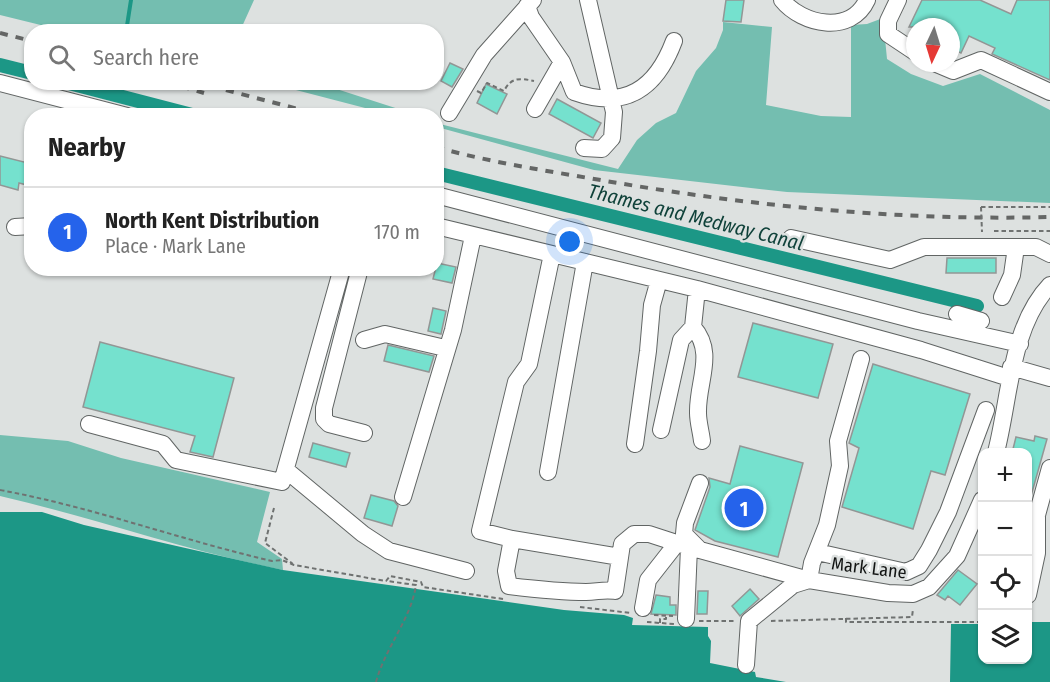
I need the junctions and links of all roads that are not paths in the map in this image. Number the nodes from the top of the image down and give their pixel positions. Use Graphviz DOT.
graph roads {
  1 [pos="588,0"];
  2 [pos="782,0"];
  3 [pos="867,0"];
  4 [pos="897,0"];
  5 [pos="530,3"];
  6 [pos="674,41"];
  7 [pos="906,46"];
  8 [pos="562,62"];
  9 [pos="960,67"];
  10 [pos="0,83"];
  11 [pos="24,89"];
  12 [pos="27,90"];
  13 [pos="1050,92"];
  14 [pos="611,97"];
  15 [pos="96,108"];
  16 [pos="535,109"];
  17 [pos="449,113"];
  18 [pos="584,148"];
  19 [pos="444,197"];
  20 [pos="444,228"];
  21 [pos="473,236"];
  22 [pos="791,238"];
  23 [pos="1016,247"];
  24 [pos="552,254"];
  25 [pos="1050,254"];
  26 [pos="585,262"];
  27 [pos="340,276"];
  28 [pos="358,276"];
  29 [pos="658,280"];
  30 [pos="1050,285"];
  31 [pos="697,290"];
  32 [pos="1002,297"];
  33 [pos="957,314"];
  34 [pos="981,321"];
  35 [pos="693,327"];
  36 [pos="364,340"];
  37 [pos="1020,344"];
  38 [pos="446,348"];
  39 [pos="861,358"];
  40 [pos="1010,372"];
  41 [pos="1050,378"];
  42 [pos="986,410"];
  43 [pos="89,424"];
  44 [pos="661,430"];
  45 [pos="364,433"];
  46 [pos="702,441"];
  47 [pos="635,444"];
  48 [pos="997,448"];
  49 [pos="1050,468"];
  50 [pos="285,470"];
  51 [pos="548,472"];
  52 [pos="700,483"];
  53 [pos="403,497"];
  54 [pos="981,502"];
  55 [pos="512,539"];
  56 [pos="688,546"];
  57 [pos="817,552"];
  58 [pos="620,557"];
  59 [pos="466,571"];
  60 [pos="1032,574"];
  61 [pos="809,580"];
  62 [pos="643,615"];
  63 [pos="681,622"];
  64 [pos="746,665"];
  1 -- 14 [label="street"];
  2 -- 3 [label="street"];
  4 -- 7 [label="street"];
  5 -- 8 [label="street"];
  5 -- 17 [label="street"];
  6 -- 14 [label="street"];
  8 -- 14 [label="street"];
  8 -- 16 [label="street"];
  9 -- 13 [label="street"];
  10 -- 11 [label="street"];
  12 -- 15 [label="street"];
  14 -- 18 [label="street"];
  19 -- 37 [label="street"];
  20 -- 21 [label="street"];
  21 -- 24 [label="street"];
  21 -- 38 [label="street"];
  22 -- 23 [label="street"];
  23 -- 25 [label="street"];
  23 -- 32 [label="street"];
  24 -- 26 [label="street"];
  24 -- 55 [label="street"];
  26 -- 29 [label="street"];
  26 -- 51 [label="street"];
  27 -- 50 [label="street"];
  28 -- 45 [label="street"];
  29 -- 31 [label="street"];
  29 -- 47 [label="street"];
  30 -- 37 [label="street"];
  31 -- 35 [label="street"];
  31 -- 40 [label="street"];
  33 -- 34 [label="street"];
  35 -- 44 [label="street"];
  35 -- 46 [label="street"];
  36 -- 38 [label="street"];
  37 -- 40 [label="street"];
  38 -- 53 [label="street"];
  39 -- 57 [label="street"];
  40 -- 41 [label="street"];
  40 -- 48 [label="street"];
  42 -- 57 [label="street"];
  43 -- 50 [label="street"];
  49 -- 60 [label="street"];
  50 -- 59 [label="street"];
  52 -- 56 [label="street"];
  54 -- 61 [label="street, Mark Lane"];
  55 -- 58 [label="street"];
  55 -- 58 [label="street"];
  56 -- 58 [label="street"];
  56 -- 61 [label="street"];
  56 -- 62 [label="street"];
  56 -- 63 [label="street"];
  57 -- 61 [label="street"];
  61 -- 64 [label="street, Mark Lane"];
}
